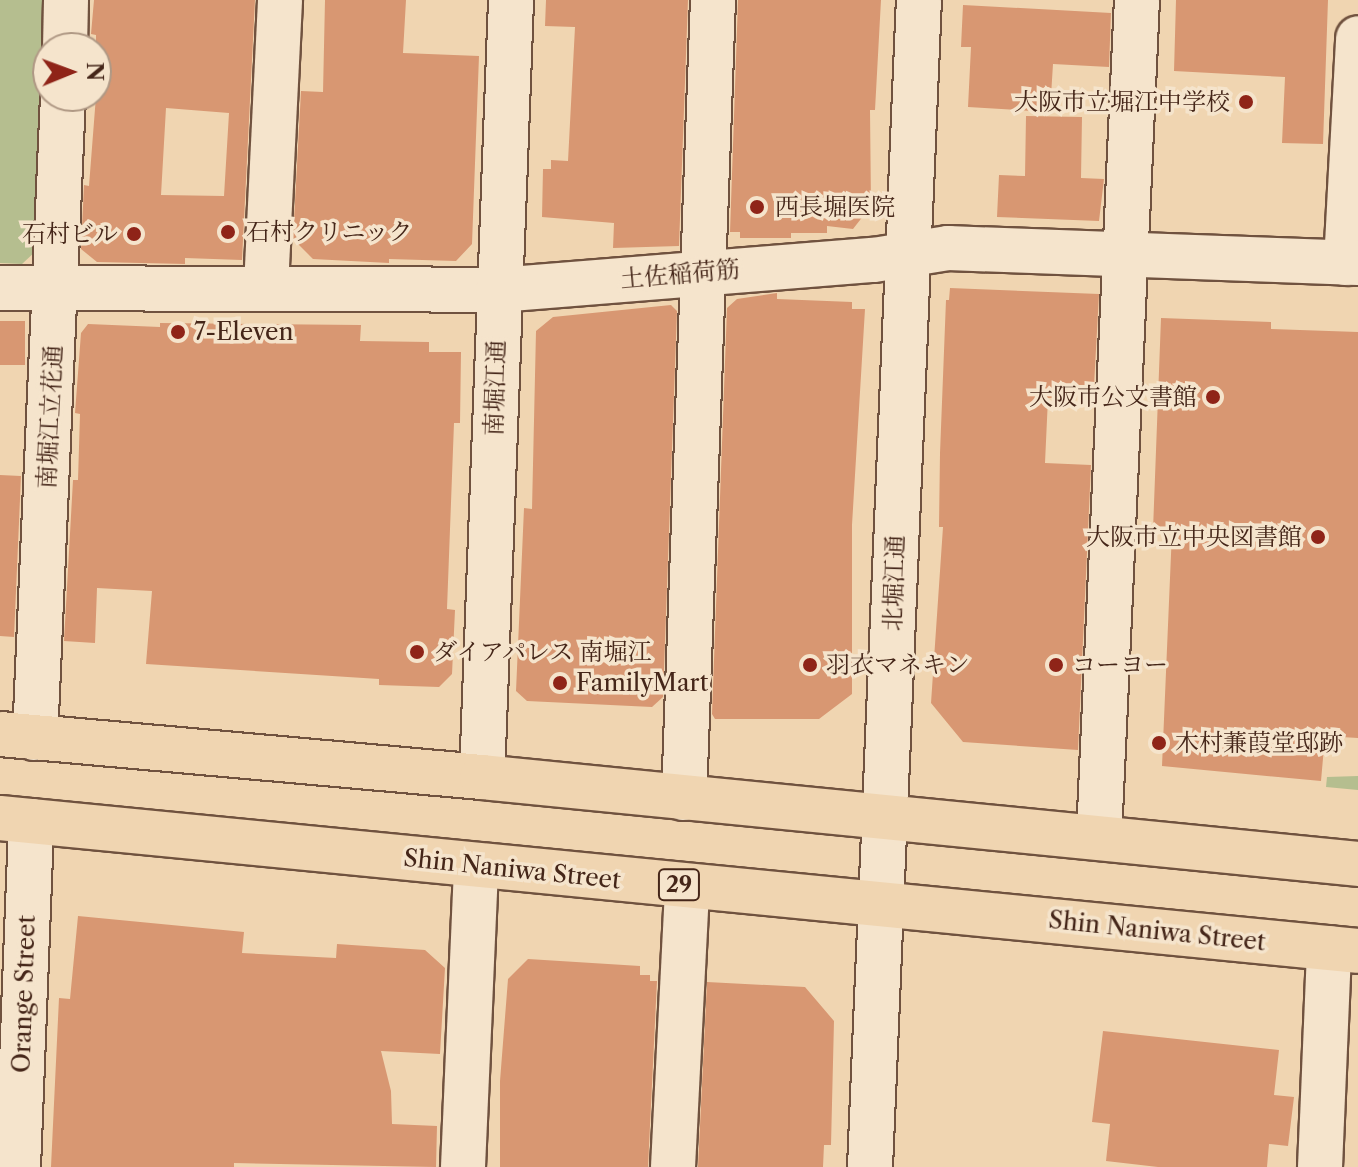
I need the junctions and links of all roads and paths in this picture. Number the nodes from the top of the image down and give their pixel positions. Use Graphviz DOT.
graph roads {
  1 [pos="66,0"];
  2 [pos="280,0"];
  3 [pos="511,0"];
  4 [pos="713,0"];
  5 [pos="919,0"];
  6 [pos="1137,0"];
  7 [pos="65,32"];
  8 [pos="1358,38"];
  9 [pos="62,112"];
  10 [pos="909,255"];
  11 [pos="1128,255"];
  12 [pos="1352,263"];
  13 [pos="703,272"];
  14 [pos="266,287"];
  15 [pos="0,288"];
  16 [pos="56,289"];
  17 [pos="498,290"];
  18 [pos="18,736"];
  19 [pos="482,777"];
  20 [pos="684,798"];
  21 [pos="884,818"];
  22 [pos="15,820"];
  23 [pos="1099,836"];
  24 [pos="1358,864"];
  25 [pos="476,866"];
  26 [pos="687,886"];
  27 [pos="880,903"];
  28 [pos="1344,950"];
  29 [pos="18,1167"];
  30 [pos="463,1167"];
  31 [pos="673,1167"];
  32 [pos="870,1167"];
  33 [pos="1320,1167"];
  1 -- 7 [label="street"];
  2 -- 14 [label="street"];
  3 -- 17 [label="street, 南堀江通"];
  4 -- 13 [label="street"];
  5 -- 10 [label="street, 北堀江通"];
  6 -- 11 [label="street"];
  8 -- 12 [label="street"];
  9 -- 16 [label="street, 南堀江立花通"];
  10 -- 11 [label="street, 土佐稲荷筋"];
  10 -- 13 [label="street, 土佐稲荷筋"];
  10 -- 21 [label="street, 北堀江通"];
  11 -- 12 [label="street, 土佐稲荷筋"];
  11 -- 23 [label="street"];
  13 -- 17 [label="street, 土佐稲荷筋"];
  13 -- 20 [label="street"];
  14 -- 16 [label="street, 土佐稲荷筋"];
  14 -- 17 [label="street, 土佐稲荷筋"];
  15 -- 16 [label="street, 土佐稲荷筋"];
  16 -- 18 [label="street, 南堀江立花通"];
  17 -- 19 [label="street, 南堀江通"];
  18 -- 19 [label="main road"];
  19 -- 20 [label="main road"];
  20 -- 21 [label="main road"];
  21 -- 23 [label="main road"];
  21 -- 27 [label="street, 北堀江通"];
  22 -- 25 [label="main road, Shin Naniwa Street / 29"];
  22 -- 29 [label="street, Orange Street"];
  23 -- 24 [label="main road"];
  25 -- 26 [label="main road, Shin Naniwa Street / 29"];
  25 -- 30 [label="street"];
  26 -- 27 [label="main road, Shin Naniwa Street / 29"];
  26 -- 31 [label="street"];
  27 -- 28 [label="main road, Shin Naniwa Street / 29"];
  27 -- 32 [label="street, 北堀江通"];
  28 -- 33 [label="street"];
}
